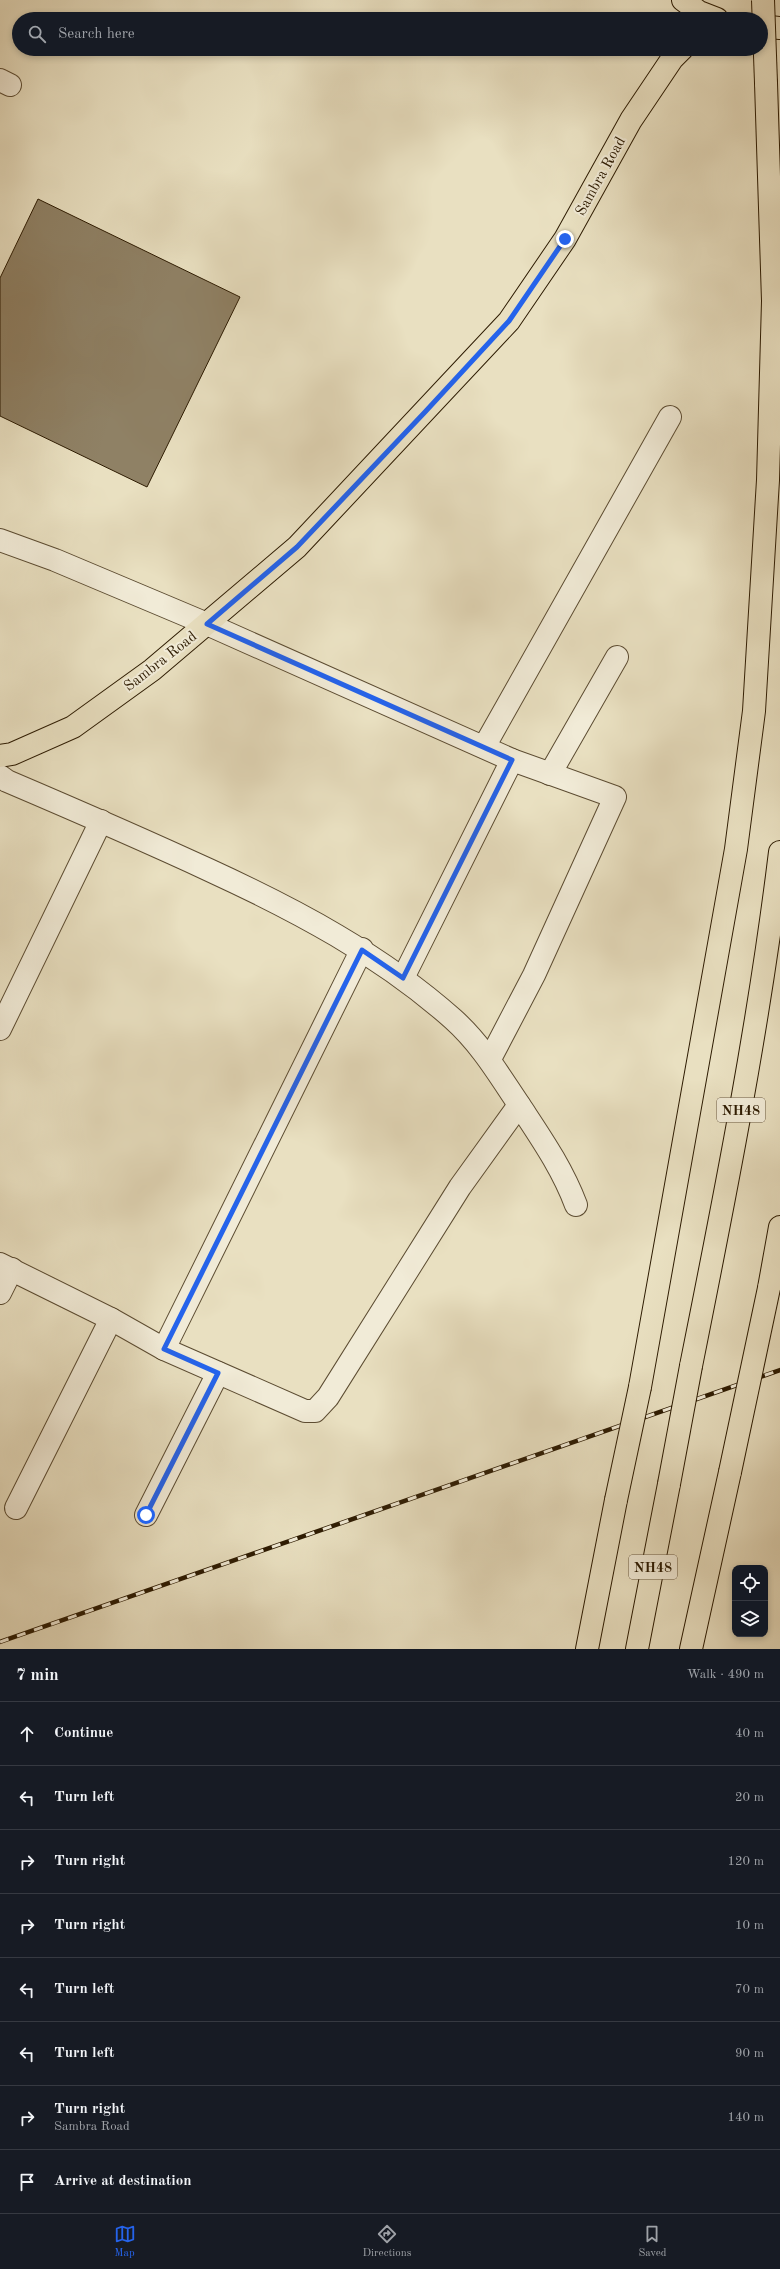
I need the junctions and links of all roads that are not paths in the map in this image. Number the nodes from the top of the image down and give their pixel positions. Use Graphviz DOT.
graph roads {
  1 [pos="683,0"];
  2 [pos="763,0"];
  3 [pos="698,12"];
  4 [pos="763,12"];
  5 [pos="768,27"];
  6 [pos="780,28"];
  7 [pos="675,56"];
  8 [pos="765,56"];
  9 [pos="670,416"];
  10 [pos="0,540"];
  11 [pos="207,624"];
  12 [pos="617,657"];
  13 [pos="484,747"];
  14 [pos="0,756"];
  15 [pos="512,760"];
  16 [pos="550,774"];
  17 [pos="2,784"];
  18 [pos="101,821"];
  19 [pos="780,852"];
  20 [pos="362,950"];
  21 [pos="403,978"];
  22 [pos="0,1029"];
  23 [pos="490,1059"];
  24 [pos="519,1105"];
  25 [pos="576,1205"];
  26 [pos="780,1227"];
  27 [pos="6,1266"];
  28 [pos="0,1293"];
  29 [pos="111,1319"];
  30 [pos="164,1349"];
  31 [pos="218,1373"];
  32 [pos="16,1508"];
  33 [pos="146,1515"];
  34 [pos="587,1649"];
  35 [pos="637,1649"];
  36 [pos="691,1649"];
  1 -- 3 [label="main road"];
  2 -- 4 [label="main road, bridge"];
  5 -- 6 [label="main road"];
  7 -- 11 [label="main road, Sambra Road"];
  8 -- 34 [label="main road, bridge"];
  9 -- 13 [label="street"];
  10 -- 11 [label="street"];
  11 -- 13 [label="street"];
  11 -- 14 [label="main road, Sambra Road"];
  12 -- 16 [label="street"];
  13 -- 15 [label="street"];
  15 -- 16 [label="street"];
  15 -- 21 [label="street"];
  16 -- 23 [label="street"];
  17 -- 18 [label="street"];
  18 -- 20 [label="street"];
  18 -- 22 [label="street"];
  19 -- 35 [label="main road, NH48, bridge"];
  20 -- 21 [label="street"];
  20 -- 30 [label="street"];
  21 -- 23 [label="street"];
  23 -- 24 [label="street"];
  24 -- 25 [label="street"];
  24 -- 31 [label="street"];
  26 -- 36 [label="main road, bridge"];
  27 -- 28 [label="street"];
  27 -- 29 [label="street"];
  29 -- 30 [label="street"];
  29 -- 32 [label="street"];
  30 -- 31 [label="street"];
  31 -- 33 [label="street"];
}
